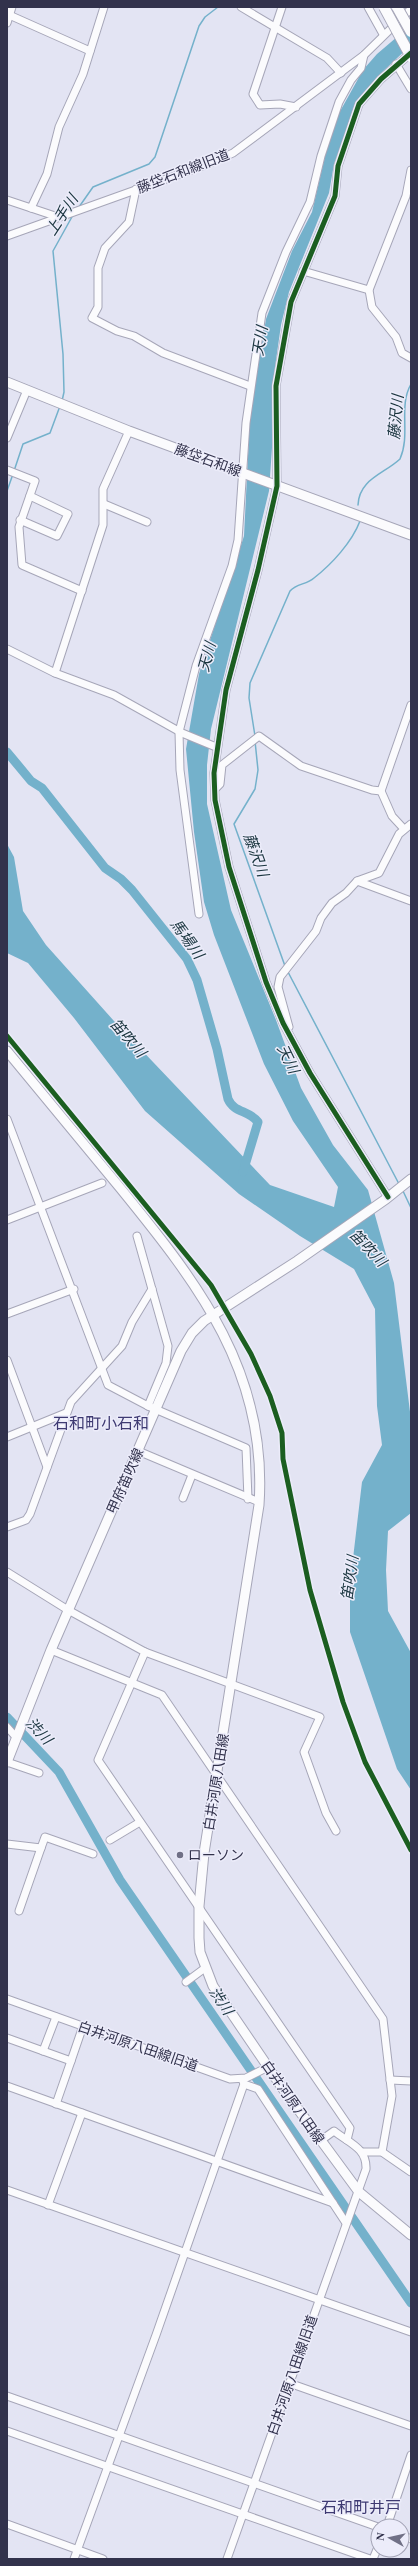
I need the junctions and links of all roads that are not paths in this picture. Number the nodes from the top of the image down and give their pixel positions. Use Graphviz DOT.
graph roads {
  1 [pos="12,7"];
  2 [pos="104,7"];
  3 [pos="241,7"];
  4 [pos="282,7"];
  5 [pos="368,7"];
  6 [pos="384,7"];
  7 [pos="397,7"];
  8 [pos="411,9"];
  9 [pos="8,15"];
  10 [pos="7,23"];
  11 [pos="275,26"];
  12 [pos="411,32"];
  13 [pos="383,34"];
  14 [pos="90,51"];
  15 [pos="411,53"];
  16 [pos="364,55"];
  17 [pos="411,58"];
  18 [pos="396,64"];
  19 [pos="341,73"];
  20 [pos="411,89"];
  21 [pos="296,107"];
  22 [pos="411,170"];
  23 [pos="136,189"];
  24 [pos="7,200"];
  25 [pos="31,208"];
  26 [pos="58,217"];
  27 [pos="7,236"];
  28 [pos="302,271"];
  29 [pos="370,290"];
  30 [pos="411,358"];
  31 [pos="7,382"];
  32 [pos="250,386"];
  33 [pos="27,390"];
  34 [pos="129,431"];
  35 [pos="7,438"];
  36 [pos="11,472"];
  37 [pos="244,474"];
  38 [pos="276,485"];
  39 [pos="30,496"];
  40 [pos="104,504"];
  41 [pos="20,520"];
  42 [pos="147,522"];
  43 [pos="411,535"];
  44 [pos="82,592"];
  45 [pos="7,649"];
  46 [pos="55,673"];
  47 [pos="411,704"];
  48 [pos="180,732"];
  49 [pos="214,746"];
  50 [pos="215,789"];
  51 [pos="381,791"];
  52 [pos="411,824"];
  53 [pos="404,829"];
  54 [pos="357,881"];
  55 [pos="411,901"];
  56 [pos="199,914"];
  57 [pos="290,1036"];
  58 [pos="7,1051"];
  59 [pos="7,1118"];
  60 [pos="409,1181"];
  61 [pos="102,1183"];
  62 [pos="389,1197"];
  63 [pos="41,1206"];
  64 [pos="7,1220"];
  65 [pos="137,1236"];
  66 [pos="74,1289"];
  67 [pos="152,1289"];
  68 [pos="216,1312"];
  69 [pos="7,1314"];
  70 [pos="7,1360"];
  71 [pos="102,1368"];
  72 [pos="152,1408"];
  73 [pos="66,1414"];
  74 [pos="33,1427"];
  75 [pos="7,1437"];
  76 [pos="138,1451"];
  77 [pos="47,1467"];
  78 [pos="192,1475"];
  79 [pos="183,1498"];
  80 [pos="248,1499"];
  81 [pos="259,1502"];
  82 [pos="7,1527"];
  83 [pos="7,1572"];
  84 [pos="68,1610"];
  85 [pos="51,1650"];
  86 [pos="145,1652"];
  87 [pos="132,1681"];
  88 [pos="232,1683"];
  89 [pos="7,1727"];
  90 [pos="16,1735"];
  91 [pos="7,1762"];
  92 [pos="39,1772"];
  93 [pos="216,1774"];
  94 [pos="140,1822"];
  95 [pos="336,1831"];
  96 [pos="110,1840"];
  97 [pos="7,1844"];
  98 [pos="41,1848"];
  99 [pos="93,1854"];
  100 [pos="198,1906"];
  101 [pos="18,1911"];
  102 [pos="206,1968"];
  103 [pos="186,1982"];
  104 [pos="7,1999"];
  105 [pos="56,2017"];
  106 [pos="83,2026"];
  107 [pos="7,2038"];
  108 [pos="43,2051"];
  109 [pos="71,2061"];
  110 [pos="264,2070"];
  111 [pos="244,2080"];
  112 [pos="390,2080"];
  113 [pos="411,2081"];
  114 [pos="7,2086"];
  115 [pos="56,2104"];
  116 [pos="82,2113"];
  117 [pos="347,2140"];
  118 [pos="320,2141"];
  119 [pos="363,2152"];
  120 [pos="382,2152"];
  121 [pos="217,2162"];
  122 [pos="411,2172"];
  123 [pos="7,2190"];
  124 [pos="359,2192"];
  125 [pos="333,2204"];
  126 [pos="48,2205"];
  127 [pos="347,2221"];
  128 [pos="411,2235"];
  129 [pos="185,2253"];
  130 [pos="318,2300"];
  131 [pos="411,2332"];
  132 [pos="289,2383"];
  133 [pos="7,2396"];
  134 [pos="411,2426"];
  135 [pos="7,2431"];
  136 [pos="119,2435"];
  137 [pos="411,2455"];
  138 [pos="108,2466"];
  139 [pos="254,2483"];
  140 [pos="243,2514"];
  141 [pos="390,2518"];
  142 [pos="7,2524"];
  143 [pos="370,2524"];
  144 [pos="77,2550"];
  145 [pos="74,2559"];
  146 [pos="103,2559"];
  147 [pos="227,2559"];
  148 [pos="372,2559"];
  1 -- 9 [label="street"];
  2 -- 14 [label="street"];
  3 -- 11 [label="street"];
  4 -- 11 [label="street"];
  5 -- 13 [label="street"];
  6 -- 17 [label="highway, bridge"];
  7 -- 12 [label="highway, bridge"];
  8 -- 13 [label="street, 藤垈石和線旧道"];
  9 -- 10 [label="street"];
  9 -- 14 [label="street"];
  11 -- 19 [label="street"];
  11 -- 21 [label="street"];
  13 -- 16 [label="street, 藤垈石和線旧道"];
  14 -- 25 [label="street"];
  15 -- 18 [label="street"];
  16 -- 19 [label="street, 藤垈石和線旧道"];
  16 -- 32 [label="street"];
  18 -- 20 [label="street"];
  18 -- 28 [label="street"];
  19 -- 21 [label="street, 藤垈石和線旧道"];
  21 -- 23 [label="street, 藤垈石和線旧道"];
  22 -- 29 [label="street"];
  23 -- 26 [label="street, 藤垈石和線旧道"];
  23 -- 32 [label="street"];
  24 -- 25 [label="street"];
  25 -- 26 [label="street"];
  26 -- 27 [label="street, 藤垈石和線旧道"];
  28 -- 29 [label="street"];
  28 -- 38 [label="street"];
  29 -- 30 [label="street"];
  31 -- 33 [label="main road, 藤垈石和線"];
  32 -- 37 [label="street"];
  33 -- 34 [label="main road, 藤垈石和線"];
  33 -- 35 [label="street"];
  34 -- 37 [label="main road, 藤垈石和線"];
  34 -- 40 [label="street"];
  36 -- 39 [label="street"];
  37 -- 38 [label="main road, 藤垈石和線"];
  37 -- 48 [label="street"];
  38 -- 43 [label="main road, 藤垈石和線"];
  38 -- 49 [label="street"];
  39 -- 41 [label="street"];
  39 -- 41 [label="street"];
  40 -- 42 [label="street"];
  40 -- 44 [label="street"];
  41 -- 44 [label="street"];
  44 -- 46 [label="street"];
  45 -- 46 [label="street"];
  46 -- 48 [label="street"];
  47 -- 51 [label="street"];
  48 -- 49 [label="street"];
  48 -- 56 [label="street"];
  49 -- 50 [label="street"];
  50 -- 51 [label="street"];
  50 -- 57 [label="street"];
  51 -- 53 [label="street"];
  52 -- 53 [label="street"];
  53 -- 54 [label="street"];
  54 -- 55 [label="street"];
  54 -- 57 [label="street"];
  57 -- 62 [label="street"];
  58 -- 68 [label="main road, 白井河原八田線"];
  59 -- 63 [label="street"];
  60 -- 62 [label="main road, 甲府笛吹線"];
  61 -- 63 [label="street"];
  62 -- 68 [label="main road, 甲府笛吹線"];
  63 -- 64 [label="street"];
  63 -- 66 [label="street"];
  65 -- 67 [label="street"];
  66 -- 69 [label="street"];
  66 -- 71 [label="street"];
  67 -- 71 [label="street"];
  67 -- 72 [label="street"];
  68 -- 72 [label="main road, 甲府笛吹線"];
  68 -- 81 [label="main road, 白井河原八田線"];
  70 -- 74 [label="street"];
  71 -- 72 [label="street"];
  71 -- 73 [label="street"];
  72 -- 76 [label="main road, 甲府笛吹線"];
  72 -- 80 [label="street"];
  73 -- 74 [label="street"];
  73 -- 77 [label="street"];
  74 -- 75 [label="street"];
  74 -- 77 [label="street"];
  76 -- 78 [label="street"];
  76 -- 84 [label="main road, 甲府笛吹線"];
  77 -- 82 [label="street"];
  78 -- 79 [label="street"];
  78 -- 80 [label="street"];
  80 -- 81 [label="street"];
  81 -- 88 [label="main road, 白井河原八田線"];
  83 -- 84 [label="street"];
  84 -- 85 [label="main road, 甲府笛吹線"];
  84 -- 86 [label="street"];
  85 -- 87 [label="street"];
  85 -- 90 [label="main road, 甲府笛吹線"];
  86 -- 87 [label="street"];
  86 -- 88 [label="street"];
  87 -- 93 [label="street"];
  87 -- 94 [label="street"];
  88 -- 93 [label="main road, 白井河原八田線"];
  88 -- 95 [label="street"];
  89 -- 90 [label="street"];
  90 -- 91 [label="main road, 甲府笛吹線"];
  91 -- 92 [label="street"];
  93 -- 100 [label="main road, 白井河原八田線"];
  93 -- 112 [label="street"];
  94 -- 96 [label="street"];
  94 -- 100 [label="street"];
  97 -- 98 [label="street"];
  98 -- 99 [label="street"];
  98 -- 101 [label="street"];
  100 -- 102 [label="main road, 白井河原八田線"];
  100 -- 117 [label="street"];
  102 -- 103 [label="street"];
  102 -- 110 [label="main road, 白井河原八田線"];
  104 -- 105 [label="street, 白井河原八田線旧道"];
  105 -- 106 [label="street, 白井河原八田線旧道"];
  105 -- 108 [label="street"];
  106 -- 109 [label="street"];
  106 -- 111 [label="street, 白井河原八田線旧道"];
  107 -- 108 [label="street"];
  108 -- 109 [label="street"];
  109 -- 115 [label="street"];
  110 -- 111 [label="street, 白井河原八田線旧道"];
  110 -- 118 [label="main road, 白井河原八田線"];
  111 -- 121 [label="street"];
  111 -- 125 [label="street"];
  112 -- 113 [label="street"];
  112 -- 120 [label="street"];
  114 -- 115 [label="street"];
  115 -- 116 [label="street"];
  116 -- 121 [label="street"];
  116 -- 126 [label="street"];
  117 -- 118 [label="street"];
  117 -- 119 [label="street"];
  118 -- 124 [label="main road, 白井河原八田線"];
  119 -- 120 [label="street"];
  119 -- 124 [label="street, 白井河原八田線旧道"];
  120 -- 122 [label="street"];
  121 -- 125 [label="street"];
  121 -- 129 [label="street"];
  123 -- 126 [label="street"];
  124 -- 127 [label="street, 白井河原八田線旧道"];
  124 -- 128 [label="main road, 白井河原八田線"];
  125 -- 127 [label="street"];
  126 -- 129 [label="street"];
  127 -- 130 [label="street, 白井河原八田線旧道"];
  129 -- 130 [label="street"];
  129 -- 136 [label="street"];
  130 -- 131 [label="street"];
  130 -- 132 [label="street, 白井河原八田線旧道"];
  132 -- 134 [label="street"];
  132 -- 139 [label="street, 白井河原八田線旧道"];
  133 -- 136 [label="street"];
  135 -- 138 [label="street"];
  136 -- 138 [label="street"];
  136 -- 139 [label="street"];
  137 -- 141 [label="street"];
  138 -- 140 [label="street"];
  138 -- 144 [label="street"];
  139 -- 140 [label="street, 白井河原八田線旧道"];
  139 -- 143 [label="street"];
  140 -- 147 [label="street, 白井河原八田線旧道"];
  140 -- 148 [label="street"];
  142 -- 144 [label="street"];
  144 -- 145 [label="street"];
  144 -- 146 [label="street"];
}
